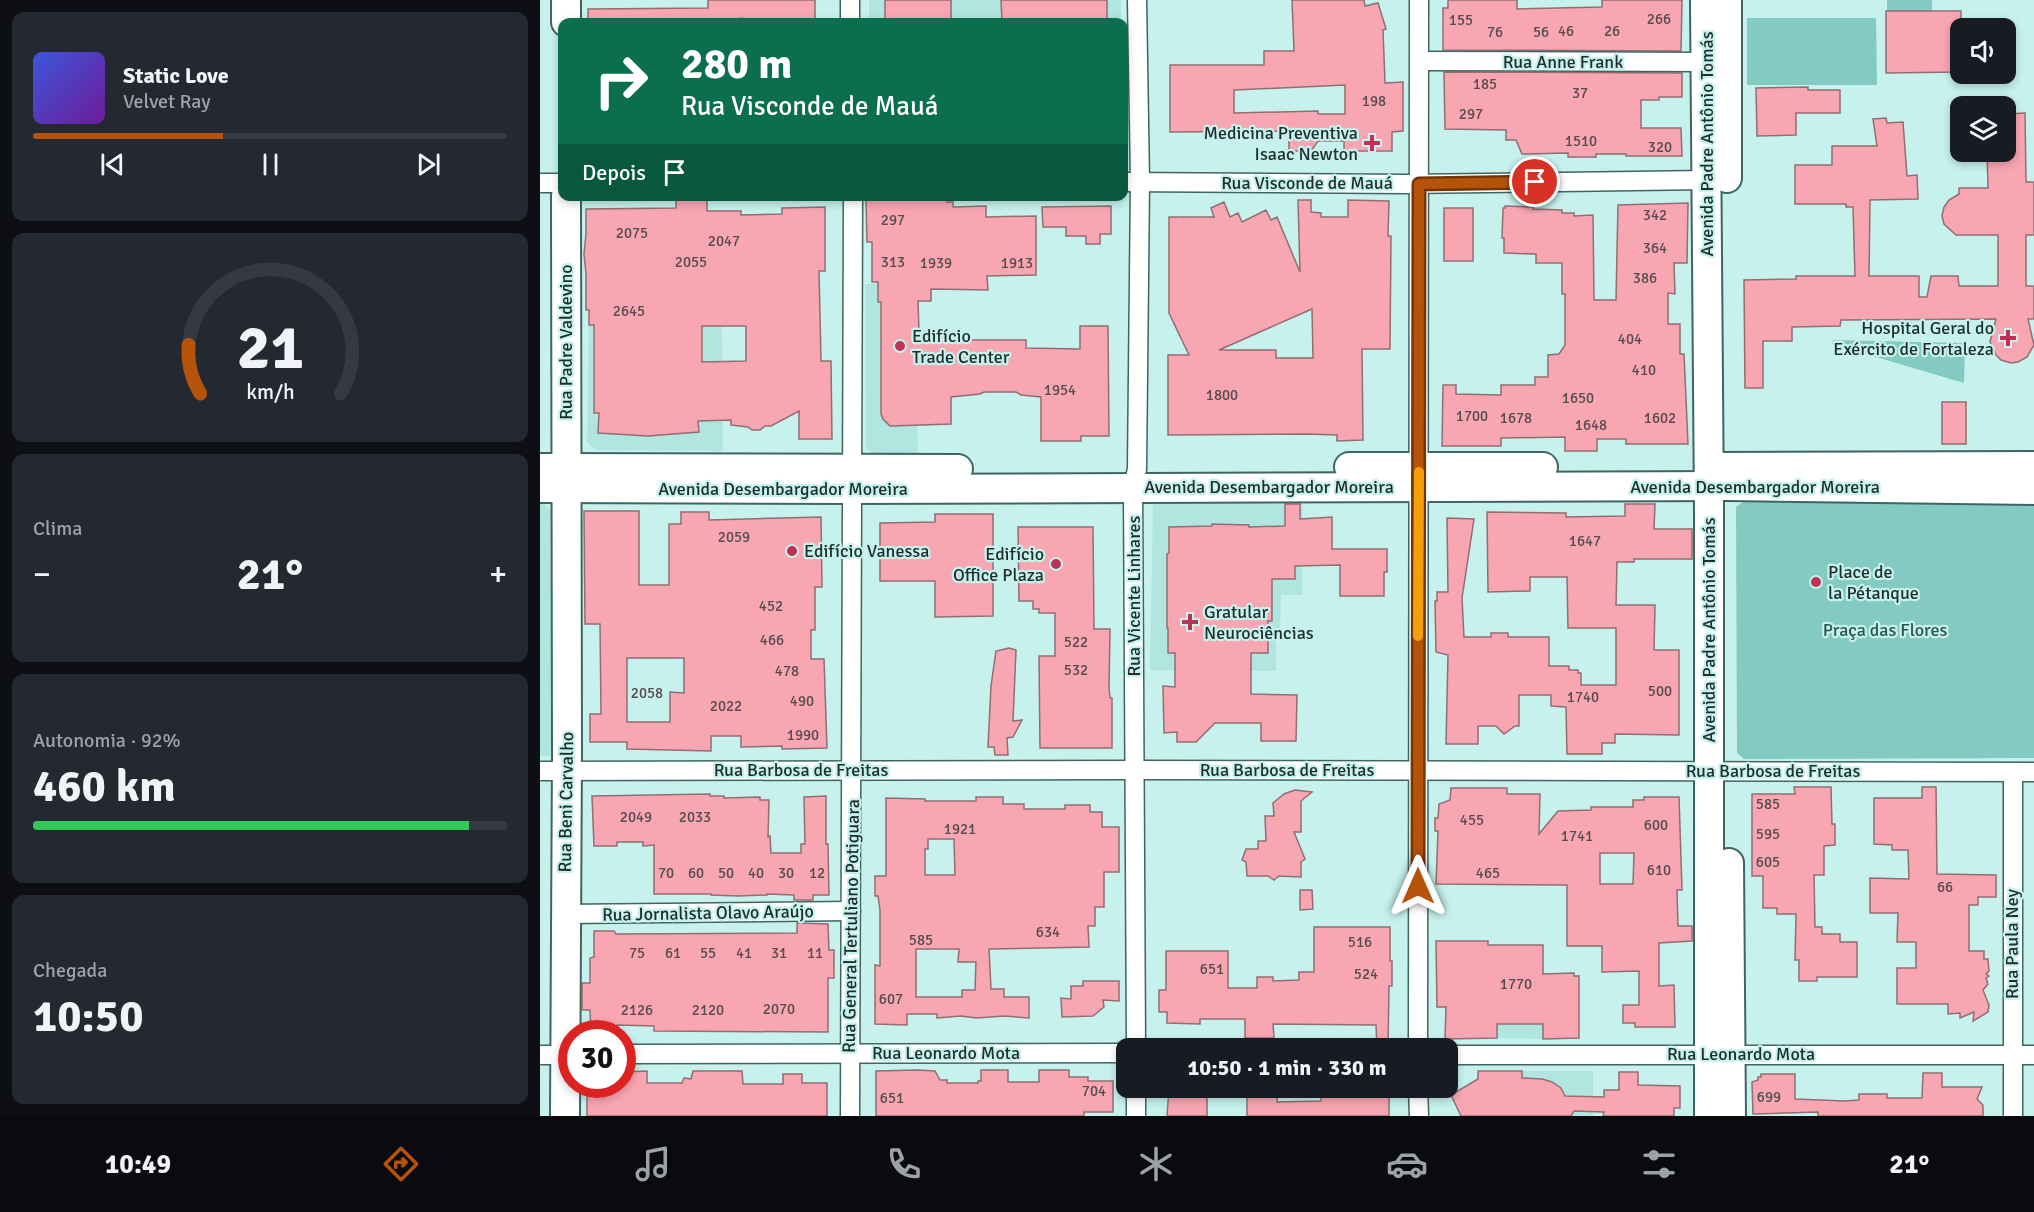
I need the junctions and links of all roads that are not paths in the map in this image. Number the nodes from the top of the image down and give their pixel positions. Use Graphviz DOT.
graph roads {
  1 [pos="566,0"];
  2 [pos="850,0"];
  3 [pos="1137,0"];
  4 [pos="1419,0"];
  5 [pos="1705,0"];
  6 [pos="1727,0"];
  7 [pos="566,18"];
  8 [pos="850,18"];
  9 [pos="1420,61"];
  10 [pos="1706,62"];
  11 [pos="1707,180"];
  12 [pos="1132,182"];
  13 [pos="540,183"];
  14 [pos="558,183"];
  15 [pos="1419,184"];
  16 [pos="566,201"];
  17 [pos="852,201"];
  18 [pos="2034,466"];
  19 [pos="1419,476"];
  20 [pos="1718,476"];
  21 [pos="553,478"];
  22 [pos="1135,478"];
  23 [pos="851,479"];
  24 [pos="2034,490"];
  25 [pos="852,770"];
  26 [pos="1135,770"];
  27 [pos="553,771"];
  28 [pos="1418,771"];
  29 [pos="1719,771"];
  30 [pos="2034,772"];
  31 [pos="2013,773"];
  32 [pos="851,911"];
  33 [pos="565,915"];
  34 [pos="560,1020"];
  35 [pos="1136,1038"];
  36 [pos="1418,1038"];
  37 [pos="849,1053"];
  38 [pos="1116,1053"];
  39 [pos="636,1054"];
  40 [pos="1720,1054"];
  41 [pos="1458,1055"];
  42 [pos="2012,1055"];
  43 [pos="2034,1055"];
  44 [pos="563,1098"];
  45 [pos="1136,1098"];
  46 [pos="1418,1098"];
  47 [pos="565,1116"];
  48 [pos="850,1116"];
  49 [pos="1136,1116"];
  50 [pos="1419,1116"];
  51 [pos="1709,1116"];
  52 [pos="1731,1116"];
  53 [pos="2013,1116"];
  1 -- 7 [label="main road"];
  2 -- 8 [label="street"];
  3 -- 12 [label="street, Rua Vicente Linhares"];
  4 -- 9 [label="street"];
  5 -- 10 [label="main road, Avenida Padre Antônio Tomás"];
  6 -- 20 [label="main road, Avenida Padre Antônio Tomás"];
  9 -- 10 [label="street, Rua Anne Frank"];
  9 -- 15 [label="street"];
  10 -- 11 [label="main road, Avenida Padre Antônio Tomás"];
  11 -- 15 [label="street, Rua Visconde de Mauá"];
  11 -- 20 [label="main road, Avenida Padre Antônio Tomás"];
  12 -- 15 [label="street, Rua Visconde de Mauá"];
  12 -- 22 [label="street, Rua Vicente Linhares"];
  13 -- 14 [label="street"];
  15 -- 19 [label="street"];
  16 -- 21 [label="main road, Rua Padre Valdevino"];
  17 -- 23 [label="street, Rua General Tertuliano Potiguara"];
  18 -- 20 [label="main road, Avenida Desembargador Moreira"];
  19 -- 20 [label="main road, Avenida Desembargador Moreira"];
  19 -- 22 [label="main road, Avenida Desembargador Moreira"];
  19 -- 28 [label="street"];
  20 -- 24 [label="main road, Avenida Desembargador Moreira"];
  20 -- 29 [label="main road, Avenida Padre Antônio Tomás"];
  21 -- 23 [label="main road, Avenida Desembargador Moreira"];
  21 -- 27 [label="main road, Rua Beni Carvalho"];
  22 -- 23 [label="main road, Avenida Desembargador Moreira"];
  22 -- 26 [label="street, Rua Vicente Linhares"];
  23 -- 25 [label="street, Rua General Tertuliano Potiguara"];
  25 -- 26 [label="street, Rua Barbosa de Freitas"];
  25 -- 27 [label="street, Rua Barbosa de Freitas"];
  25 -- 32 [label="street, Rua General Tertuliano Potiguara"];
  26 -- 28 [label="street, Rua Barbosa de Freitas"];
  26 -- 35 [label="street, Rua Vicente Linhares"];
  27 -- 33 [label="main road, Rua Beni Carvalho"];
  28 -- 29 [label="street, Rua Barbosa de Freitas"];
  28 -- 36 [label="street"];
  29 -- 31 [label="street, Rua Barbosa de Freitas"];
  29 -- 40 [label="main road, Avenida Padre Antônio Tomás"];
  30 -- 31 [label="street, Rua Barbosa de Freitas"];
  31 -- 42 [label="street, Rua Paula Ney"];
  32 -- 33 [label="street, Rua Jornalista Olavo Araújo"];
  32 -- 37 [label="street, Rua General Tertuliano Potiguara"];
  33 -- 34 [label="main road, Rua Beni Carvalho"];
  37 -- 38 [label="street, Rua Leonardo Mota"];
  37 -- 39 [label="street, Rua Leonardo Mota"];
  37 -- 48 [label="street, Rua General Tertuliano Potiguara"];
  40 -- 41 [label="street, Rua Leonardo Mota"];
  40 -- 42 [label="street, Rua Leonardo Mota"];
  40 -- 51 [label="main road, Avenida Padre Antônio Tomás"];
  40 -- 52 [label="main road, Avenida Padre Antônio Tomás"];
  42 -- 43 [label="street, Rua Leonardo Mota"];
  42 -- 53 [label="street, Rua Paula Ney"];
  44 -- 47 [label="main road, Rua Beni Carvalho"];
  45 -- 49 [label="street"];
  46 -- 50 [label="street"];
}
